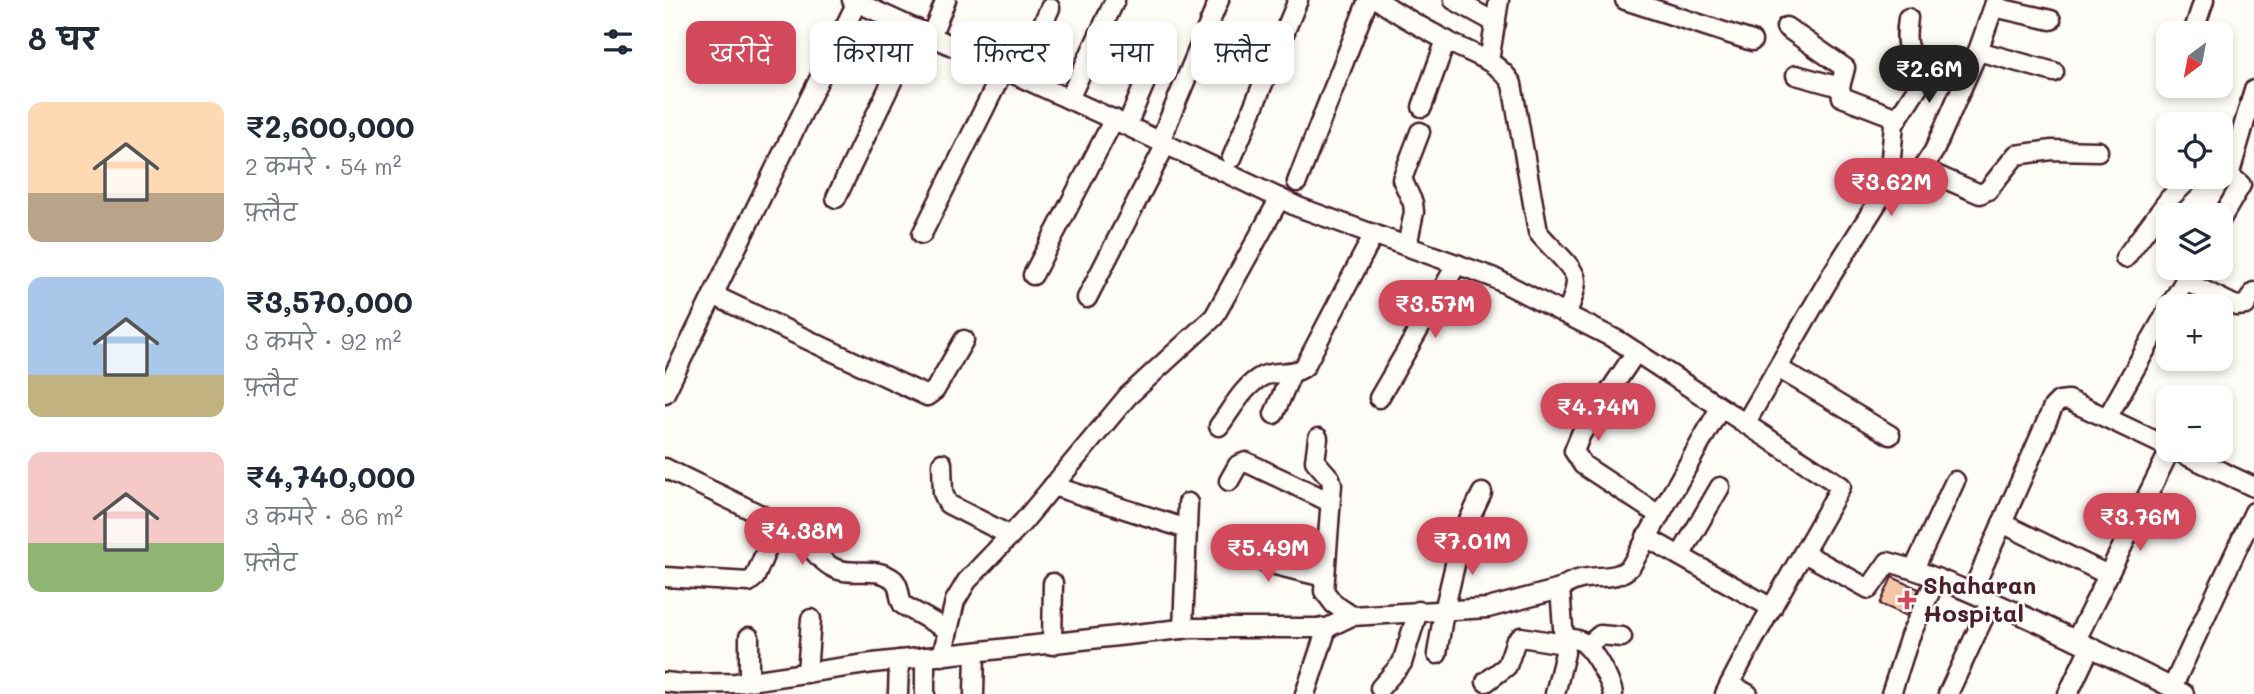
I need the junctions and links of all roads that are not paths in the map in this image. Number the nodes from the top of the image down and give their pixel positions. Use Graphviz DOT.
graph roads {
  1 [pos="946,0"];
  2 [pos="1115,0"];
  3 [pos="1219,0"];
  4 [pos="1298,0"];
  5 [pos="1369,0"];
  6 [pos="1378,0"];
  7 [pos="1454,0"];
  8 [pos="1499,0"];
  9 [pos="1625,0"];
  10 [pos="2204,0"];
  11 [pos="855,1"];
  12 [pos="1995,4"];
  13 [pos="1050,8"];
  14 [pos="1908,18"];
  15 [pos="2050,20"];
  16 [pos="898,21"];
  17 [pos="932,21"];
  18 [pos="1042,21"];
  19 [pos="2197,21"];
  20 [pos="1496,23"];
  21 [pos="1786,27"];
  22 [pos="1446,40"];
  23 [pos="1752,41"];
  24 [pos="1979,51"];
  25 [pos="1489,61"];
  26 [pos="2054,72"];
  27 [pos="1796,75"];
  28 [pos="897,84"];
  29 [pos="1006,84"];
  30 [pos="1036,84"];
  31 [pos="1141,84"];
  32 [pos="1840,87"];
  33 [pos="2254,90"];
  34 [pos="1069,99"];
  35 [pos="1422,107"];
  36 [pos="1897,118"];
  37 [pos="1120,122"];
  38 [pos="1420,132"];
  39 [pos="1163,143"];
  40 [pos="2098,151"];
  41 [pos="1232,158"];
  42 [pos="1922,169"];
  43 [pos="2237,181"];
  44 [pos="1297,182"];
  45 [pos="2179,189"];
  46 [pos="1888,190"];
  47 [pos="836,198"];
  48 [pos="1280,198"];
  49 [pos="2228,203"];
  50 [pos="922,234"];
  51 [pos="1374,234"];
  52 [pos="1407,246"];
  53 [pos="2125,258"];
  54 [pos="1457,264"];
  55 [pos="1033,275"];
  56 [pos="2197,280"];
  57 [pos="2254,292"];
  58 [pos="713,295"];
  59 [pos="1087,298"];
  60 [pos="1567,314"];
  61 [pos="2156,331"];
  62 [pos="964,340"];
  63 [pos="1636,352"];
  64 [pos="1778,368"];
  65 [pos="1291,372"];
  66 [pos="665,393"];
  67 [pos="1379,398"];
  68 [pos="1720,408"];
  69 [pos="1274,414"];
  70 [pos="2107,418"];
  71 [pos="1745,424"];
  72 [pos="1219,426"];
  73 [pos="1890,435"];
  74 [pos="1318,438"];
  75 [pos="2156,442"];
  76 [pos="2164,462"];
  77 [pos="2200,462"];
  78 [pos="942,463"];
  79 [pos="665,468"];
  80 [pos="1229,481"];
  81 [pos="1955,481"];
  82 [pos="1053,486"];
  83 [pos="1720,486"];
  84 [pos="2254,486"];
  85 [pos="1482,493"];
  86 [pos="1188,502"];
  87 [pos="1330,502"];
  88 [pos="2254,512"];
  89 [pos="1658,515"];
  90 [pos="2002,523"];
  91 [pos="1187,529"];
  92 [pos="1011,536"];
  93 [pos="1646,537"];
  94 [pos="771,539"];
  95 [pos="1226,548"];
  96 [pos="1804,554"];
  97 [pos="1680,556"];
  98 [pos="1914,569"];
  99 [pos="2108,575"];
  100 [pos="665,577"];
  101 [pos="1324,577"];
  102 [pos="1936,579"];
  103 [pos="1053,583"];
  104 [pos="1560,589"];
  105 [pos="1972,592"];
  106 [pos="1991,601"];
  107 [pos="1772,608"];
  108 [pos="1418,611"];
  109 [pos="1444,611"];
  110 [pos="1352,617"];
  111 [pos="811,619"];
  112 [pos="1327,628"];
  113 [pos="1183,629"];
  114 [pos="947,631"];
  115 [pos="749,637"];
  116 [pos="1622,637"];
  117 [pos="1564,640"];
  118 [pos="2083,643"];
  119 [pos="1052,645"];
  120 [pos="1587,646"];
  121 [pos="975,652"];
  122 [pos="1437,654"];
  123 [pos="934,657"];
  124 [pos="899,660"];
  125 [pos="807,673"];
  126 [pos="786,676"];
  127 [pos="749,681"];
  128 [pos="665,682"];
  129 [pos="1486,682"];
  130 [pos="1380,688"];
  131 [pos="1727,689"];
  132 [pos="2167,689"];
  133 [pos="785,694"];
  134 [pos="898,694"];
  135 [pos="925,694"];
  136 [pos="974,694"];
  137 [pos="1305,694"];
  138 [pos="1555,694"];
  139 [pos="1613,694"];
  140 [pos="1748,694"];
  141 [pos="1891,694"];
  142 [pos="1948,694"];
  143 [pos="2068,694"];
  1 -- 17 [label="street"];
  2 -- 34 [label="street"];
  3 -- 39 [label="street"];
  4 -- 41 [label="street"];
  5 -- 44 [label="street"];
  6 -- 22 [label="street"];
  7 -- 20 [label="street"];
  8 -- 20 [label="street"];
  9 -- 23 [label="street"];
  10 -- 19 [label="street"];
  11 -- 16 [label="street"];
  11 -- 58 [label="street"];
  12 -- 15 [label="street"];
  12 -- 24 [label="street"];
  13 -- 18 [label="street"];
  14 -- 36 [label="street"];
  20 -- 25 [label="street"];
  21 -- 32 [label="street"];
  22 -- 25 [label="street"];
  22 -- 35 [label="street"];
  24 -- 26 [label="street"];
  24 -- 42 [label="street"];
  25 -- 60 [label="street"];
  27 -- 32 [label="street"];
  28 -- 47 [label="street"];
  29 -- 50 [label="street"];
  30 -- 34 [label="street"];
  31 -- 37 [label="street"];
  32 -- 36 [label="street"];
  33 -- 43 [label="street"];
  34 -- 37 [label="street"];
  36 -- 46 [label="street"];
  37 -- 39 [label="street"];
  37 -- 55 [label="street"];
  38 -- 52 [label="street"];
  39 -- 48 [label="street"];
  39 -- 59 [label="street"];
  40 -- 42 [label="street"];
  42 -- 46 [label="street"];
  43 -- 49 [label="street"];
  45 -- 53 [label="street"];
  46 -- 64 [label="street"];
  48 -- 51 [label="street"];
  48 -- 82 [label="street"];
  51 -- 52 [label="street"];
  51 -- 65 [label="street"];
  52 -- 54 [label="street"];
  54 -- 60 [label="street"];
  54 -- 67 [label="street"];
  56 -- 57 [label="street"];
  58 -- 62 [label="street"];
  58 -- 66 [label="street"];
  60 -- 63 [label="street"];
  61 -- 70 [label="street"];
  63 -- 68 [label="street"];
  63 -- 89 [label="street"];
  64 -- 71 [label="street"];
  64 -- 73 [label="street"];
  65 -- 69 [label="street"];
  65 -- 72 [label="street"];
  68 -- 71 [label="street"];
  68 -- 89 [label="street"];
  70 -- 75 [label="street"];
  70 -- 90 [label="street"];
  71 -- 96 [label="street"];
  74 -- 87 [label="street"];
  76 -- 99 [label="street"];
  77 -- 84 [label="street"];
  78 -- 92 [label="street"];
  79 -- 114 [label="street"];
  80 -- 87 [label="street"];
  81 -- 98 [label="street"];
  82 -- 91 [label="street"];
  82 -- 92 [label="street"];
  83 -- 97 [label="street"];
  85 -- 109 [label="street"];
  86 -- 91 [label="street"];
  87 -- 101 [label="street"];
  88 -- 132 [label="street"];
  89 -- 93 [label="street"];
  90 -- 99 [label="street"];
  90 -- 105 [label="street"];
  91 -- 113 [label="street"];
  92 -- 114 [label="street"];
  93 -- 97 [label="street"];
  93 -- 104 [label="street"];
  94 -- 100 [label="street"];
  95 -- 101 [label="street"];
  96 -- 98 [label="street"];
  96 -- 107 [label="street"];
  97 -- 107 [label="street"];
  98 -- 102 [label="street"];
  99 -- 118 [label="street"];
  101 -- 110 [label="street"];
  102 -- 105 [label="street"];
  102 -- 141 [label="street"];
  103 -- 119 [label="street"];
  104 -- 109 [label="street"];
  104 -- 117 [label="street"];
  105 -- 106 [label="street"];
  106 -- 118 [label="street"];
  106 -- 142 [label="street"];
  107 -- 131 [label="street"];
  108 -- 109 [label="street"];
  108 -- 110 [label="street"];
  108 -- 130 [label="street"];
  109 -- 122 [label="street"];
  110 -- 112 [label="street"];
  111 -- 125 [label="street"];
  112 -- 113 [label="street"];
  112 -- 137 [label="street"];
  113 -- 119 [label="street"];
  114 -- 123 [label="street"];
  115 -- 127 [label="street"];
  116 -- 120 [label="street"];
  117 -- 120 [label="street"];
  117 -- 129 [label="street"];
  117 -- 138 [label="street"];
  118 -- 132 [label="street"];
  118 -- 143 [label="street"];
  119 -- 121 [label="street"];
  120 -- 139 [label="street"];
  121 -- 123 [label="street"];
  121 -- 136 [label="street"];
  123 -- 124 [label="street"];
  123 -- 135 [label="street"];
  124 -- 125 [label="street"];
  124 -- 134 [label="street"];
  125 -- 126 [label="street"];
  126 -- 127 [label="street"];
  126 -- 133 [label="street"];
  127 -- 128 [label="street"];
  131 -- 140 [label="street"];
}
